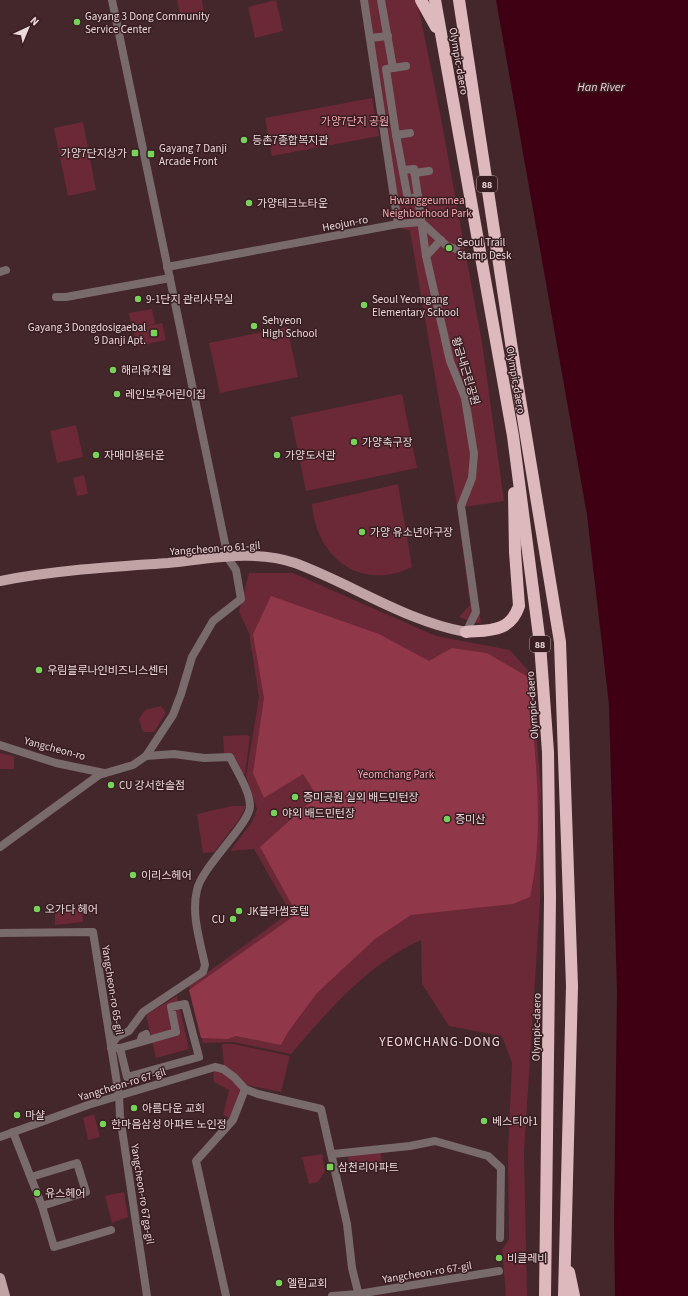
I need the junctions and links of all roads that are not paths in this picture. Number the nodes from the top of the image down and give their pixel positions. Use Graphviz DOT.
graph roads {
  1 [pos="112,0"];
  2 [pos="364,0"];
  3 [pos="381,0"];
  4 [pos="421,0"];
  5 [pos="435,0"];
  6 [pos="459,0"];
  7 [pos="441,35"];
  8 [pos="388,36"];
  9 [pos="370,38"];
  10 [pos="406,66"];
  11 [pos="394,68"];
  12 [pos="407,132"];
  13 [pos="396,135"];
  14 [pos="403,170"];
  15 [pos="429,171"];
  16 [pos="414,173"];
  17 [pos="418,197"];
  18 [pos="408,199"];
  19 [pos="395,201"];
  20 [pos="422,222"];
  21 [pos="398,224"];
  22 [pos="441,240"];
  23 [pos="456,249"];
  24 [pos="426,256"];
  25 [pos="168,267"];
  26 [pos="170,278"];
  27 [pos="56,297"];
  28 [pos="513,436"];
  29 [pos="228,558"];
  30 [pos="0,581"];
  31 [pos="466,632"];
  32 [pos="0,745"];
  33 [pos="146,756"];
  34 [pos="105,773"];
  35 [pos="0,847"];
  36 [pos="0,933"];
  37 [pos="146,1034"];
  38 [pos="140,1042"];
  39 [pos="111,1046"];
  40 [pos="120,1048"];
  41 [pos="245,1089"];
  42 [pos="119,1096"];
  43 [pos="13,1132"];
  44 [pos="0,1137"];
  45 [pos="333,1154"];
  46 [pos="31,1177"];
  47 [pos="42,1206"];
  48 [pos="111,1230"];
  49 [pos="500,1238"];
  50 [pos="565,1255"];
  51 [pos="499,1271"];
  52 [pos="0,1278"];
  53 [pos="358,1295"];
  54 [pos="5,1296"];
  55 [pos="147,1296"];
  56 [pos="226,1296"];
  57 [pos="332,1296"];
  58 [pos="544,1296"];
  59 [pos="564,1296"];
  60 [pos="574,1296"];
  1 -- 25 [label="street"];
  2 -- 9 [label="street"];
  3 -- 8 [label="street"];
  4 -- 7 [label="highway"];
  5 -- 7 [label="highway, Olympic-daero / 88"];
  6 -- 50 [label="highway, Olympic-daero / 88"];
  7 -- 28 [label="highway, Olympic-daero / 88"];
  8 -- 9 [label="street"];
  8 -- 11 [label="street"];
  9 -- 19 [label="street"];
  10 -- 11 [label="street"];
  11 -- 13 [label="street"];
  12 -- 13 [label="street"];
  13 -- 14 [label="street"];
  14 -- 16 [label="street"];
  14 -- 18 [label="street"];
  15 -- 16 [label="street"];
  16 -- 17 [label="street, 황금내근린공원"];
  17 -- 18 [label="street"];
  17 -- 20 [label="street, 황금내근린공원"];
  18 -- 19 [label="street"];
  19 -- 21 [label="street"];
  20 -- 21 [label="street"];
  20 -- 22 [label="street"];
  20 -- 24 [label="street, 황금내근린공원"];
  21 -- 25 [label="street, Heojun-ro"];
  22 -- 23 [label="street"];
  22 -- 24 [label="street"];
  24 -- 31 [label="street, 황금내근린공원"];
  25 -- 26 [label="street"];
  26 -- 27 [label="street"];
  26 -- 29 [label="street"];
  28 -- 31 [label="highway"];
  28 -- 58 [label="highway, Olympic-daero / 88"];
  29 -- 30 [label="main road, Yangcheon-ro 61-gil"];
  29 -- 31 [label="main road, Yangcheon-ro 61-gil"];
  29 -- 33 [label="street"];
  32 -- 34 [label="street, Yangcheon-ro"];
  33 -- 34 [label="street"];
  33 -- 39 [label="street"];
  34 -- 35 [label="street"];
  36 -- 39 [label="street, Yangcheon-ro 65-gil"];
  37 -- 38 [label="street"];
  38 -- 40 [label="street"];
  38 -- 40 [label="street"];
  39 -- 40 [label="street"];
  39 -- 42 [label="street, Yangcheon-ro 65-gil"];
  41 -- 42 [label="street, Yangcheon-ro 67-gil"];
  41 -- 45 [label="street, Yangcheon-ro 67-gil"];
  41 -- 56 [label="street"];
  42 -- 43 [label="street, Yangcheon-ro 67-gil"];
  42 -- 55 [label="street, Yangcheon-ro 67ga-gil"];
  43 -- 44 [label="street, Yangcheon-ro 67-gil"];
  43 -- 46 [label="street"];
  45 -- 49 [label="street"];
  45 -- 53 [label="street, Yangcheon-ro 67-gil"];
  46 -- 47 [label="street"];
  46 -- 47 [label="street"];
  47 -- 48 [label="street"];
  50 -- 59 [label="highway, Olympic-daero / 88"];
  50 -- 60 [label="highway"];
  51 -- 53 [label="street, Yangcheon-ro 67-gil"];
  52 -- 54 [label="main road"];
  53 -- 57 [label="street, Yangcheon-ro 67-gil"];
}
